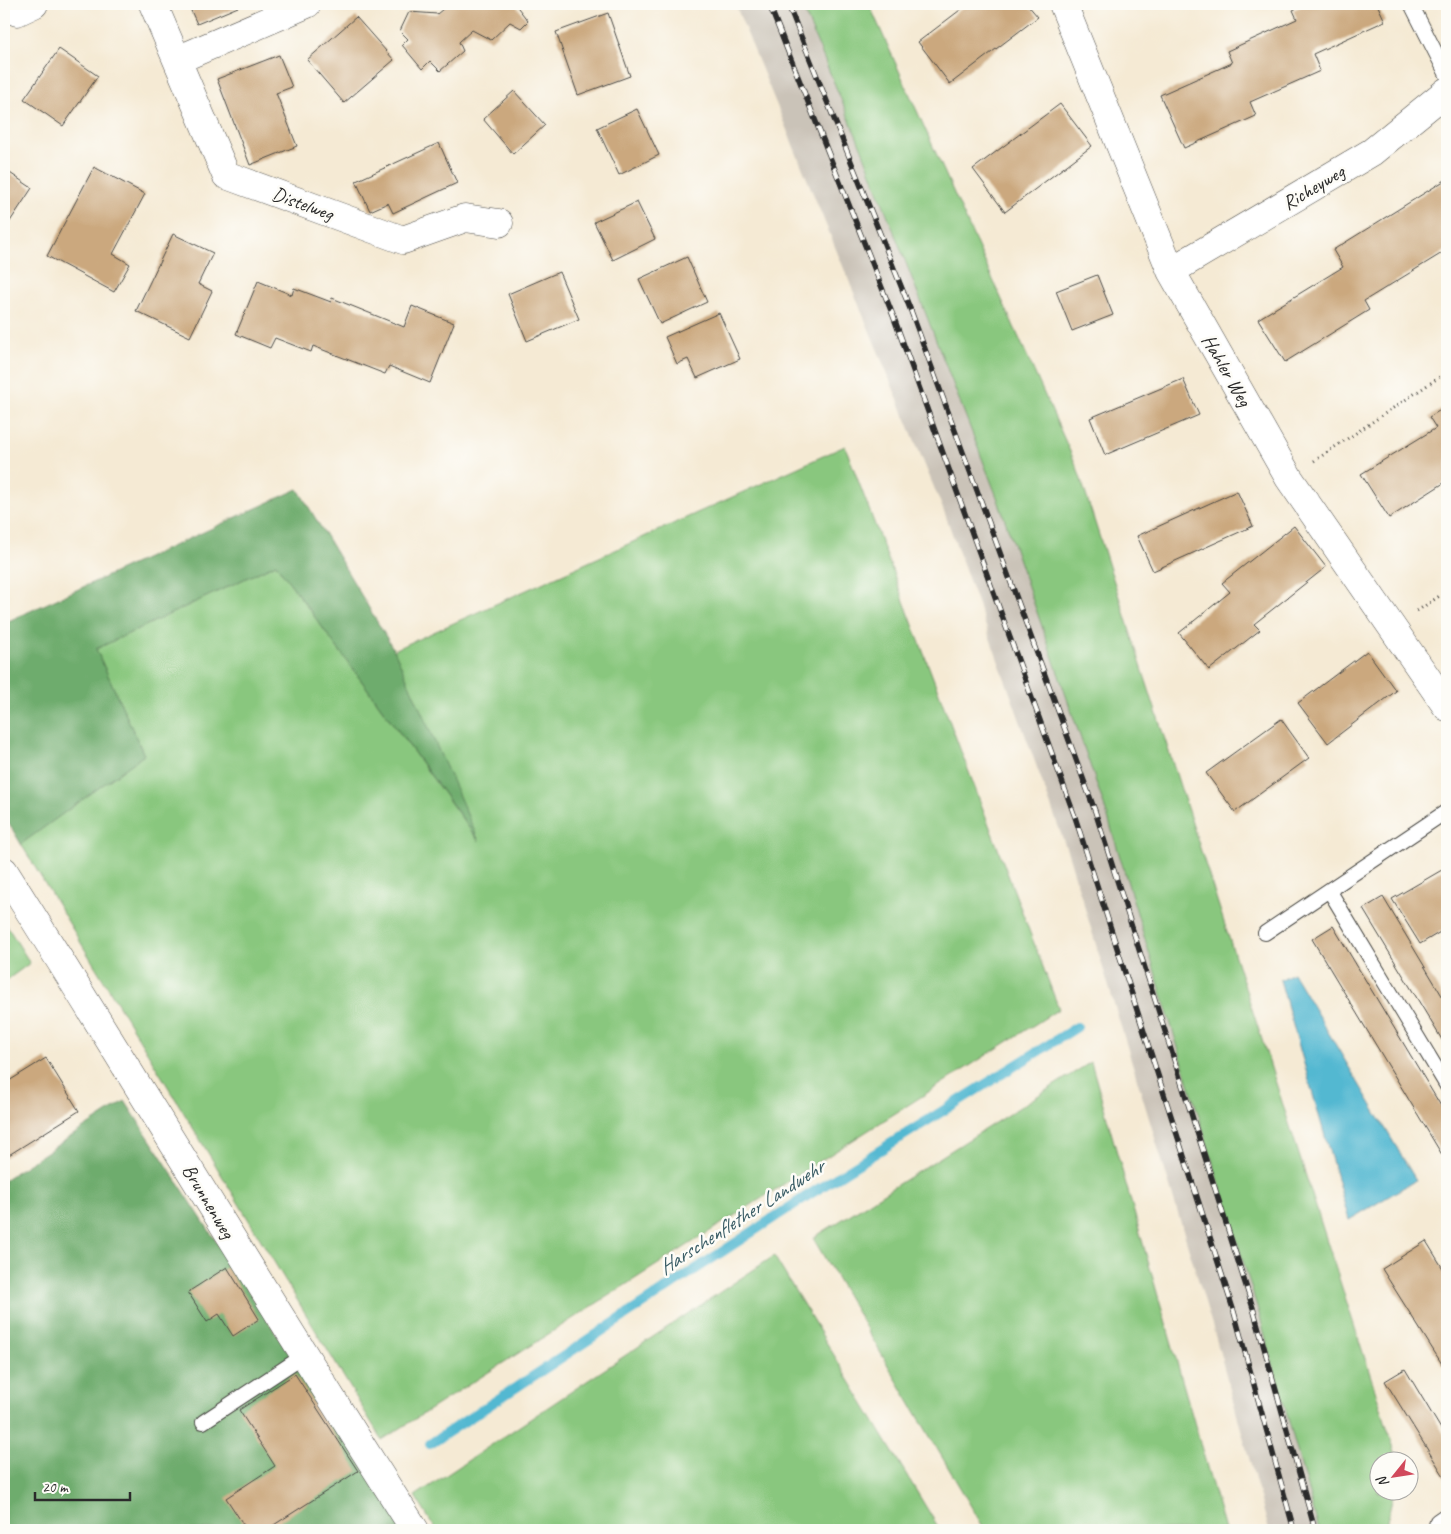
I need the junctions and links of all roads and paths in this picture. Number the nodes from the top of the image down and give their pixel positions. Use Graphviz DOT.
graph roads {
  1 [pos="34,4"];
  2 [pos="153,4"];
  3 [pos="307,4"];
  4 [pos="1063,4"];
  5 [pos="1411,4"];
  6 [pos="4,5"];
  7 [pos="177,60"];
  8 [pos="1447,75"];
  9 [pos="1447,91"];
  10 [pos="499,223"];
  11 [pos="1171,271"];
  12 [pos="1447,372"];
  13 [pos="1289,478"];
  14 [pos="1447,707"];
  15 [pos="1447,811"];
  16 [pos="4,871"];
  17 [pos="1329,890"];
  18 [pos="1264,933"];
  19 [pos="1447,1086"];
  20 [pos="303,1356"];
  21 [pos="203,1422"];
  22 [pos="1447,1514"];
  23 [pos="415,1530"];
  24 [pos="1434,1530"];
  1 -- 6 [label="street"];
  2 -- 7 [label="street, Distelweg"];
  3 -- 7 [label="street"];
  4 -- 11 [label="street, Hahler Weg"];
  5 -- 8 [label="lane"];
  7 -- 10 [label="street, Distelweg"];
  9 -- 11 [label="street, Richeyweg"];
  11 -- 13 [label="street, Hahler Weg"];
  12 -- 13 [label="path"];
  13 -- 14 [label="street, Hahler Weg"];
  15 -- 17 [label="lane"];
  16 -- 20 [label="street, Brunnenweg"];
  17 -- 18 [label="lane"];
  17 -- 19 [label="lane"];
  20 -- 21 [label="lane"];
  20 -- 23 [label="street, Brunnenweg"];
  22 -- 24 [label="lane"];
}
